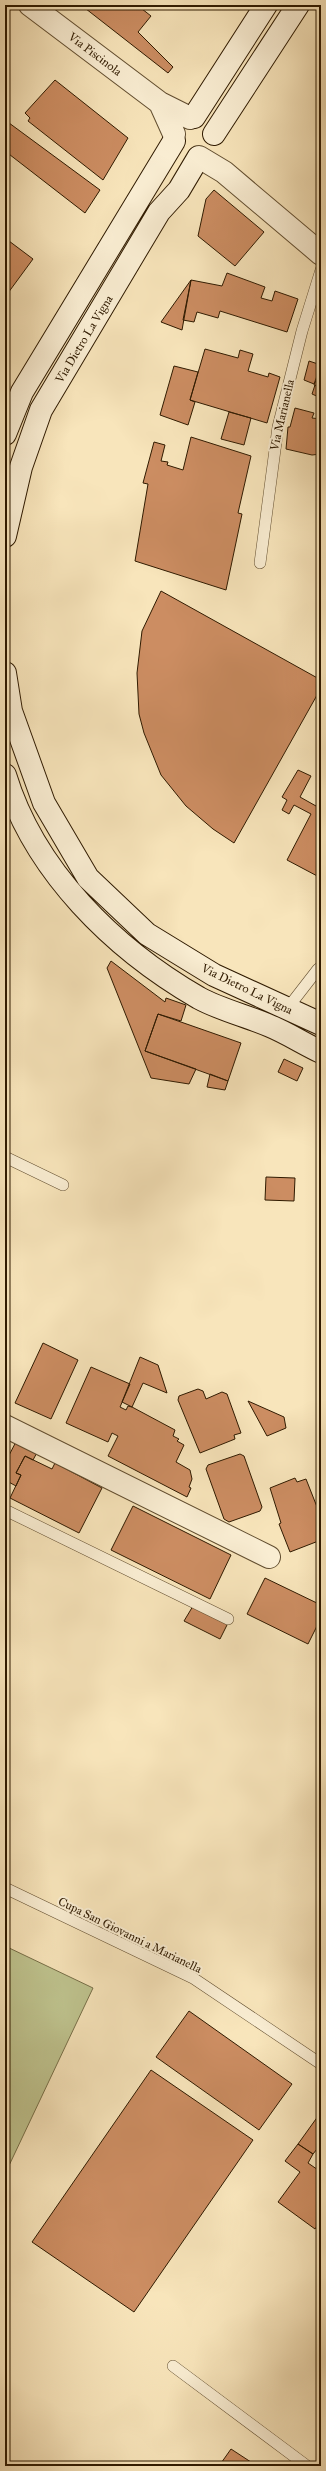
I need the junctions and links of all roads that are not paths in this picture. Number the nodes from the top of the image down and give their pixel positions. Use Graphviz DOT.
graph roads {
  1 [pos="30,5"];
  2 [pos="266,5"];
  3 [pos="298,5"];
  4 [pos="160,102"];
  5 [pos="192,117"];
  6 [pos="174,138"];
  7 [pos="208,153"];
  8 [pos="321,254"];
  9 [pos="321,270"];
  10 [pos="5,434"];
  11 [pos="5,536"];
  12 [pos="260,563"];
  13 [pos="5,673"];
  14 [pos="5,775"];
  15 [pos="321,968"];
  16 [pos="287,1009"];
  17 [pos="321,1024"];
  18 [pos="321,1052"];
  19 [pos="5,1157"];
  20 [pos="63,1185"];
  21 [pos="5,1426"];
  22 [pos="5,1510"];
  23 [pos="269,1557"];
  24 [pos="228,1619"];
  25 [pos="5,1888"];
  26 [pos="321,2064"];
  27 [pos="173,2366"];
  28 [pos="307,2466"];
  1 -- 4 [label="street, Via Piscinola"];
  2 -- 5 [label="street"];
  3 -- 7 [label="street, Via Dietro La Vigna"];
  4 -- 5 [label="street, Via Piscinola"];
  4 -- 6 [label="street, Via Piscinola"];
  5 -- 6 [label="street"];
  5 -- 7 [label="street"];
  6 -- 7 [label="street"];
  6 -- 10 [label="street"];
  7 -- 8 [label="street"];
  7 -- 11 [label="street, Via Dietro La Vigna"];
  9 -- 12 [label="lane, Via Marianella"];
  13 -- 16 [label="street, Via Dietro La Vigna"];
  14 -- 18 [label="street, Via Dietro La Vigna"];
  15 -- 16 [label="lane"];
  16 -- 17 [label="street, Via Dietro La Vigna"];
  19 -- 20 [label="lane"];
  21 -- 23 [label="street"];
  22 -- 24 [label="lane"];
  25 -- 26 [label="lane, Cupa San Giovanni a Marianella"];
  27 -- 28 [label="lane"];
}
